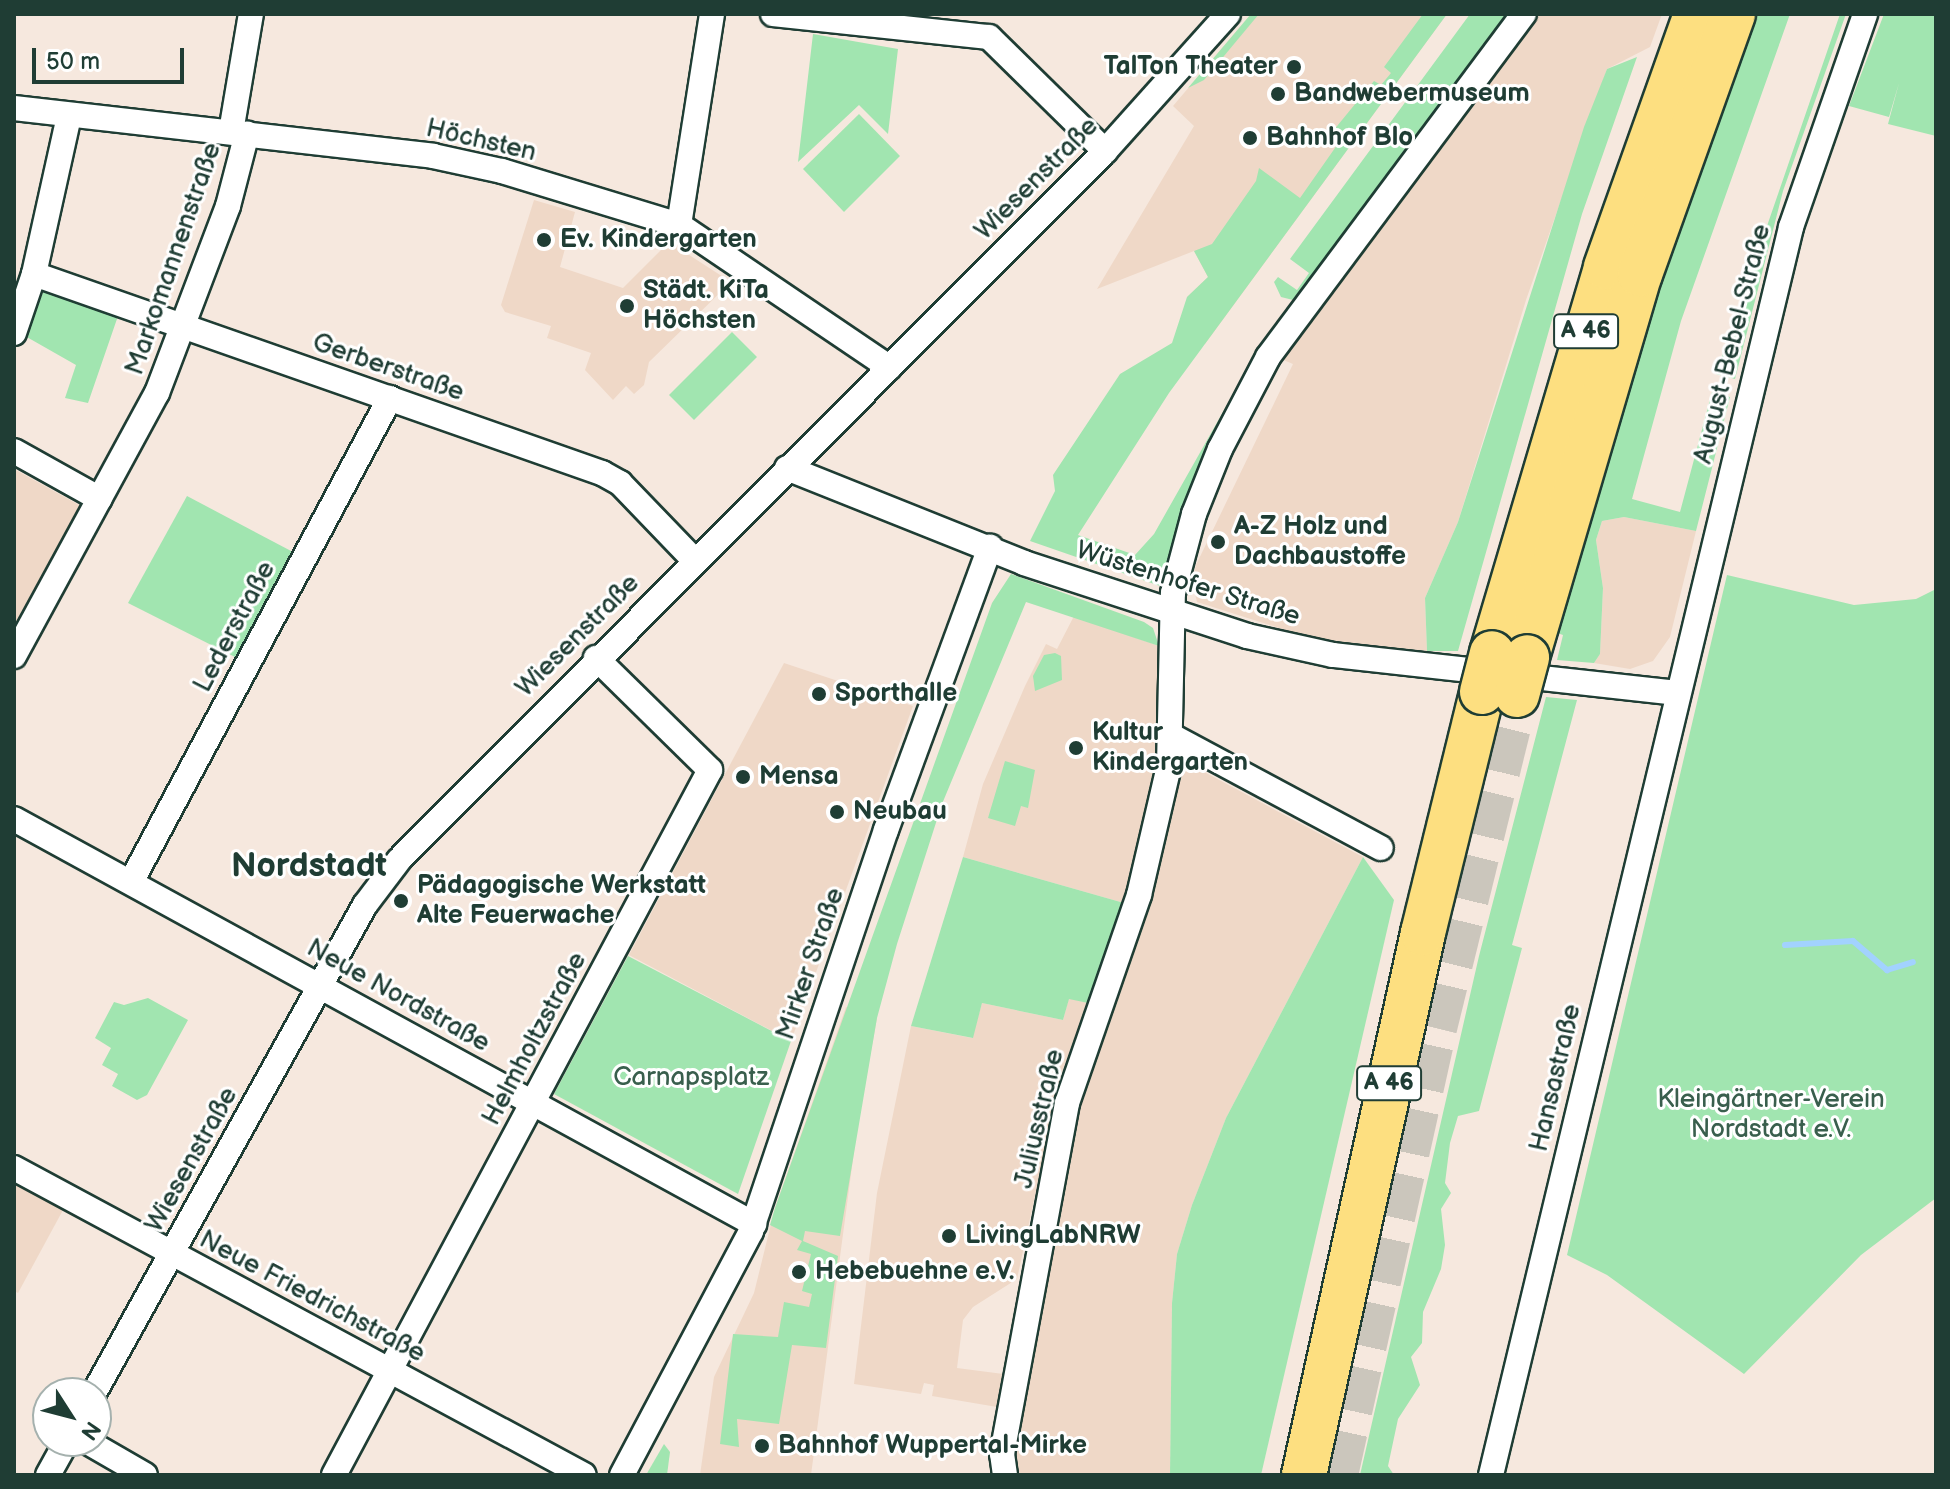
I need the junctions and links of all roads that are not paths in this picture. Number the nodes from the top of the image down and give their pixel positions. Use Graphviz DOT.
graph roads {
  1 [pos="251,14"];
  2 [pos="712,14"];
  3 [pos="773,14"];
  4 [pos="1228,14"];
  5 [pos="1524,14"];
  6 [pos="1696,14"];
  7 [pos="1733,14"];
  8 [pos="1865,14"];
  9 [pos="14,108"];
  10 [pos="69,116"];
  11 [pos="239,133"];
  12 [pos="1105,151"];
  13 [pos="679,225"];
  14 [pos="34,274"];
  15 [pos="184,326"];
  16 [pos="14,333"];
  17 [pos="889,367"];
  18 [pos="390,398"];
  19 [pos="808,447"];
  20 [pos="14,451"];
  21 [pos="787,468"];
  22 [pos="839,493"];
  23 [pos="100,499"];
  24 [pos="990,547"];
  25 [pos="694,560"];
  26 [pos="1175,613"];
  27 [pos="14,656"];
  28 [pos="596,658"];
  29 [pos="1504,674"];
  30 [pos="1677,693"];
  31 [pos="1170,735"];
  32 [pos="14,819"];
  33 [pos="1381,848"];
  34 [pos="131,882"];
  35 [pos="320,985"];
  36 [pos="533,1103"];
  37 [pos="14,1168"];
  38 [pos="754,1224"];
  39 [pos="172,1253"];
  40 [pos="390,1370"];
  41 [pos="103,1377"];
  42 [pos="112,1456"];
  43 [pos="58,1457"];
  44 [pos="48,1475"];
  45 [pos="145,1475"];
  46 [pos="334,1475"];
  47 [pos="584,1475"];
  48 [pos="622,1475"];
  49 [pos="1005,1475"];
  50 [pos="1304,1475"];
  51 [pos="1491,1475"];
  1 -- 11 [label="street, Markomannenstraße"];
  2 -- 13 [label="street"];
  3 -- 12 [label="street"];
  4 -- 12 [label="street, Wiesenstraße"];
  5 -- 26 [label="street, Juliusstraße"];
  6 -- 29 [label="highway, A 46"];
  7 -- 29 [label="highway, A 46"];
  8 -- 30 [label="street, August-Bebel-Straße"];
  9 -- 10 [label="street, Höchsten"];
  10 -- 11 [label="street, Höchsten"];
  10 -- 14 [label="street"];
  11 -- 13 [label="street, Höchsten"];
  11 -- 15 [label="street, Markomannenstraße"];
  12 -- 17 [label="street, Wiesenstraße"];
  13 -- 17 [label="street, Höchsten"];
  14 -- 15 [label="street, Gerberstraße"];
  14 -- 16 [label="street"];
  15 -- 18 [label="street, Gerberstraße"];
  15 -- 23 [label="street, Markomannenstraße"];
  17 -- 19 [label="street, Wiesenstraße"];
  18 -- 25 [label="street, Gerberstraße"];
  18 -- 34 [label="street, Lederstraße"];
  19 -- 21 [label="street, Wiesenstraße"];
  19 -- 22 [label="street"];
  20 -- 23 [label="street"];
  21 -- 22 [label="street, Wüstenhofer Straße"];
  21 -- 25 [label="street, Wiesenstraße"];
  22 -- 24 [label="street, Wüstenhofer Straße"];
  23 -- 27 [label="street, Markomannenstraße"];
  24 -- 26 [label="street, Wüstenhofer Straße"];
  24 -- 38 [label="street, Mirker Straße"];
  25 -- 28 [label="street, Wiesenstraße"];
  26 -- 30 [label="street, Wüstenhofer Straße"];
  26 -- 31 [label="street, Juliusstraße"];
  28 -- 35 [label="street, Wiesenstraße"];
  28 -- 36 [label="street, Helmholtzstraße"];
  29 -- 50 [label="highway, A 46"];
  30 -- 51 [label="street, Hansastraße"];
  31 -- 33 [label="street"];
  31 -- 49 [label="street, Juliusstraße"];
  32 -- 34 [label="street, Neue Nordstraße"];
  34 -- 35 [label="street, Neue Nordstraße"];
  35 -- 36 [label="street, Neue Nordstraße"];
  35 -- 39 [label="street, Wiesenstraße"];
  36 -- 38 [label="street, Neue Nordstraße"];
  36 -- 40 [label="street, Helmholtzstraße"];
  37 -- 39 [label="street, Neue Friedrichstraße"];
  38 -- 48 [label="street, Mirker Straße"];
  39 -- 40 [label="street, Neue Friedrichstraße"];
  39 -- 41 [label="street, Wiesenstraße"];
  40 -- 46 [label="street, Helmholtzstraße"];
  40 -- 47 [label="street, Neue Friedrichstraße"];
  42 -- 45 [label="street"];
  43 -- 44 [label="street"];
}
